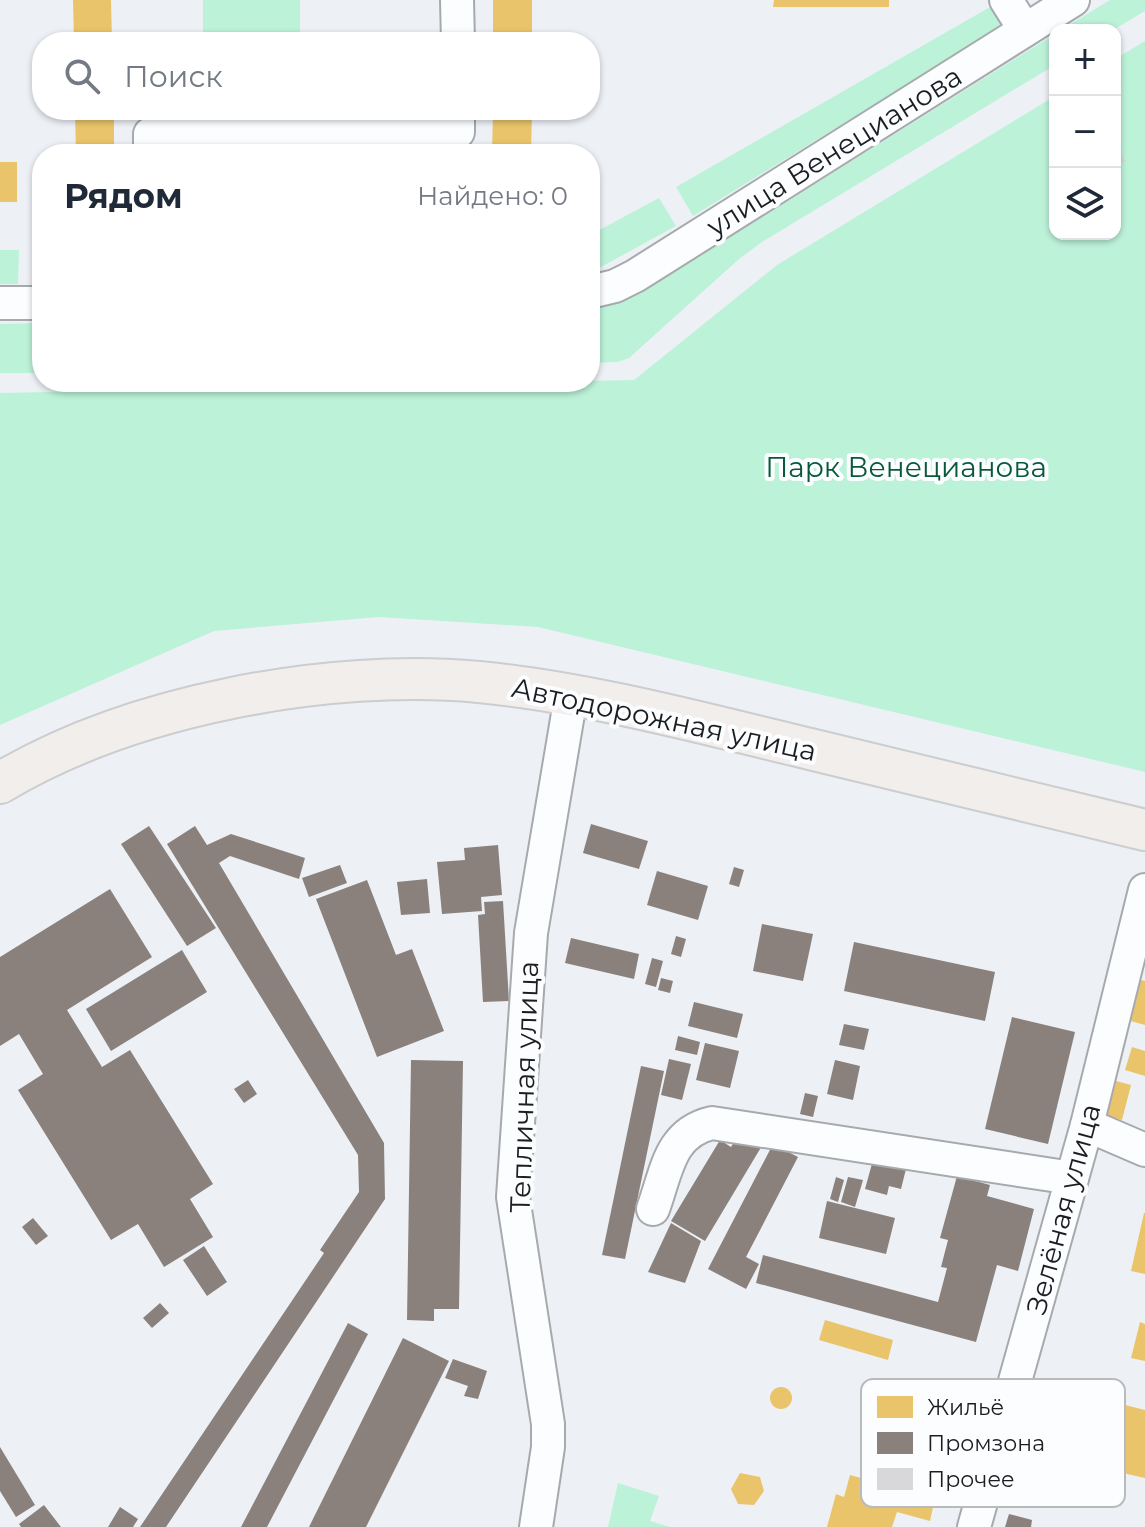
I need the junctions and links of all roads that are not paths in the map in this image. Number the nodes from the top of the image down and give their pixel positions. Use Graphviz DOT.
graph roads {
  1 [pos="457,0"];
  2 [pos="1006,0"];
  3 [pos="1073,0"];
  4 [pos="1025,30"];
  5 [pos="458,32"];
  6 [pos="458,120"];
  7 [pos="150,144"];
  8 [pos="600,290"];
  9 [pos="0,303"];
  10 [pos="32,303"];
  11 [pos="571,696"];
  12 [pos="0,783"];
  13 [pos="1145,830"];
  14 [pos="1145,890"];
  15 [pos="1087,1125"];
  16 [pos="1145,1150"];
  17 [pos="1072,1178"];
  18 [pos="653,1209"];
  19 [pos="1016,1379"];
  20 [pos="980,1507"];
  21 [pos="536,1527"];
  22 [pos="974,1527"];
  1 -- 5 [label="street"];
  2 -- 4 [label="street"];
  3 -- 4 [label="street, улица Венецианова"];
  4 -- 8 [label="street, улица Венецианова"];
  6 -- 7 [label="street"];
  9 -- 10 [label="street"];
  11 -- 12 [label="main road, Автодорожная улица"];
  11 -- 13 [label="main road, Автодорожная улица"];
  11 -- 21 [label="street, Тепличная улица"];
  14 -- 15 [label="street, Зелёная улица"];
  15 -- 16 [label="street"];
  15 -- 17 [label="street, Зелёная улица"];
  17 -- 18 [label="street"];
  17 -- 19 [label="street, Зелёная улица"];
  20 -- 22 [label="street, Зелёная улица"];
}
